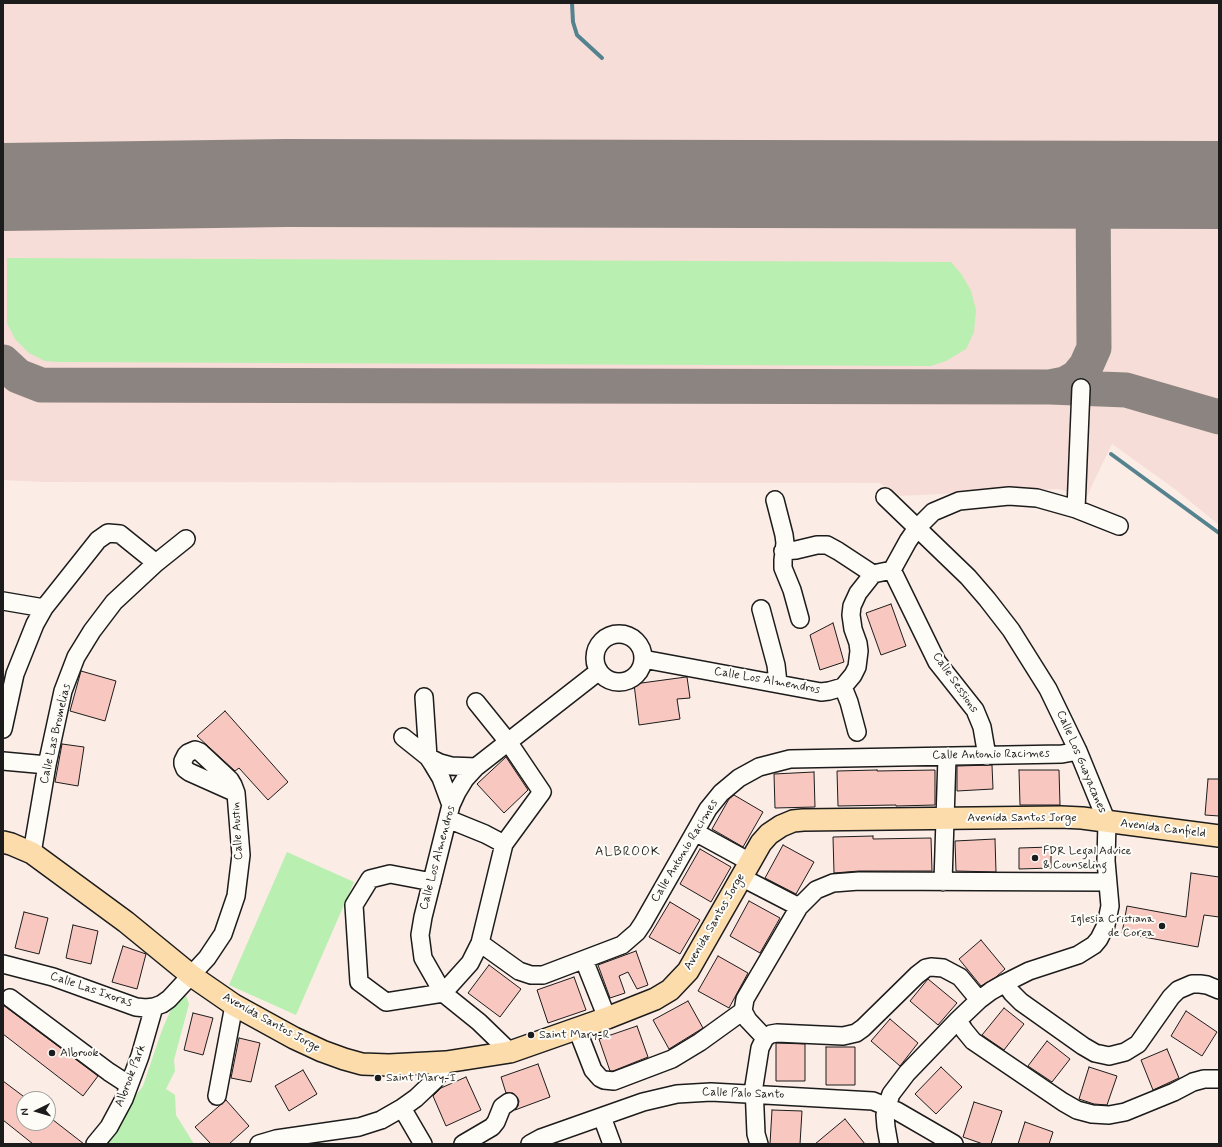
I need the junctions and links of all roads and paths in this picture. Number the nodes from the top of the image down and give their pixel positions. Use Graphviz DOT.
graph roads {
  1 [pos="1081,388"];
  2 [pos="885,497"];
  3 [pos="775,500"];
  4 [pos="1076,510"];
  5 [pos="1119,526"];
  6 [pos="917,528"];
  7 [pos="186,539"];
  8 [pos="784,551"];
  9 [pos="156,563"];
  10 [pos="892,570"];
  11 [pos="873,574"];
  12 [pos="3,601"];
  13 [pos="44,608"];
  14 [pos="761,609"];
  15 [pos="800,619"];
  16 [pos="643,659"];
  17 [pos="599,671"];
  18 [pos="778,683"];
  19 [pos="843,687"];
  20 [pos="424,697"];
  21 [pos="476,702"];
  22 [pos="3,729"];
  23 [pos="857,732"];
  24 [pos="403,737"];
  25 [pos="509,743"];
  26 [pos="1078,751"];
  27 [pos="947,756"];
  28 [pos="987,756"];
  29 [pos="428,757"];
  30 [pos="3,761"];
  31 [pos="47,765"];
  32 [pos="476,767"];
  33 [pos="236,793"];
  34 [pos="449,812"];
  35 [pos="946,818"];
  36 [pos="1107,822"];
  37 [pos="695,832"];
  38 [pos="1219,836"];
  39 [pos="3,842"];
  40 [pos="504,844"];
  41 [pos="32,853"];
  42 [pos="746,869"];
  43 [pos="432,882"];
  44 [pos="943,882"];
  45 [pos="1107,882"];
  46 [pos="799,907"];
  47 [pos="480,943"];
  48 [pos="584,960"];
  49 [pos="3,964"];
  50 [pos="192,976"];
  51 [pos="1005,982"];
  52 [pos="1219,990"];
  53 [pos="443,993"];
  54 [pos="10,998"];
  55 [pos="979,1000"];
  56 [pos="234,1004"];
  57 [pos="154,1007"];
  58 [pos="743,1011"];
  59 [pos="608,1018"];
  60 [pos="958,1020"];
  61 [pos="577,1029"];
  62 [pos="765,1038"];
  63 [pos="510,1052"];
  64 [pos="446,1062"];
  65 [pos="1219,1079"];
  66 [pos="129,1085"];
  67 [pos="754,1094"];
  68 [pos="218,1096"];
  69 [pos="509,1102"];
  70 [pos="887,1106"];
  71 [pos="402,1108"];
  72 [pos="602,1117"];
  73 [pos="96,1143"];
  74 [pos="259,1144"];
  75 [pos="423,1144"];
  76 [pos="463,1144"];
  77 [pos="530,1144"];
  78 [pos="612,1144"];
  79 [pos="759,1144"];
  80 [pos="889,1144"];
  81 [pos="954,1144"];
  1 -- 4 [label="street"];
  2 -- 6 [label="street, Calle Los Guayacanes"];
  3 -- 8 [label="street"];
  4 -- 5 [label="street"];
  4 -- 6 [label="street"];
  6 -- 10 [label="street"];
  6 -- 26 [label="street, Calle Los Guayacanes"];
  7 -- 9 [label="street, Calle Las Bromelias"];
  8 -- 11 [label="street"];
  8 -- 15 [label="street"];
  9 -- 13 [label="street"];
  9 -- 31 [label="street, Calle Las Bromelias"];
  10 -- 11 [label="street"];
  10 -- 28 [label="street, Calle Sessions"];
  11 -- 19 [label="street"];
  12 -- 13 [label="street"];
  13 -- 22 [label="street"];
  14 -- 18 [label="street"];
  16 -- 17 [label="street"];
  16 -- 17 [label="street"];
  16 -- 18 [label="street, Calle Los Almendros"];
  17 -- 25 [label="street, Calle Los Almendros"];
  18 -- 19 [label="street, Calle Los Almendros"];
  19 -- 23 [label="street"];
  20 -- 29 [label="street"];
  21 -- 25 [label="street"];
  24 -- 29 [label="street"];
  25 -- 32 [label="street, Calle Los Almendros"];
  25 -- 40 [label="street"];
  26 -- 28 [label="street, Calle Antonio Racimes"];
  26 -- 36 [label="street, Calle Los Guayacanes"];
  27 -- 28 [label="street, Calle Antonio Racimes"];
  27 -- 35 [label="street"];
  27 -- 37 [label="street, Calle Antonio Racimes"];
  29 -- 32 [label="street"];
  29 -- 34 [label="street"];
  30 -- 31 [label="street"];
  31 -- 41 [label="street, Calle Las Bromelias"];
  32 -- 34 [label="street, Calle Los Almendros"];
  33 -- 50 [label="street, Calle Austin"];
  34 -- 40 [label="street"];
  34 -- 43 [label="street, Calle Los Almendros"];
  35 -- 36 [label="main road, Avenida Santos Jorge"];
  35 -- 42 [label="main road, Avenida Santos Jorge"];
  35 -- 44 [label="street"];
  36 -- 38 [label="main road, Avenida Canfield"];
  36 -- 45 [label="street, Calle Los Guayacanes"];
  37 -- 42 [label="street"];
  37 -- 48 [label="street, Calle Antonio Racimes"];
  39 -- 41 [label="main road, Avenida Santos Jorge"];
  40 -- 47 [label="street"];
  41 -- 50 [label="main road, Avenida Santos Jorge"];
  42 -- 46 [label="street"];
  42 -- 59 [label="main road, Avenida Santos Jorge"];
  43 -- 53 [label="street, Calle Los Almendros"];
  43 -- 53 [label="street"];
  44 -- 45 [label="street"];
  44 -- 46 [label="street"];
  45 -- 51 [label="street, Calle Los Guayacanes"];
  46 -- 58 [label="street"];
  47 -- 48 [label="street, Calle Antonio Racimes"];
  47 -- 53 [label="street"];
  48 -- 59 [label="street"];
  49 -- 57 [label="street, Calle Las Ixoras"];
  50 -- 56 [label="main road, Avenida Santos Jorge"];
  50 -- 57 [label="street"];
  51 -- 52 [label="street"];
  51 -- 55 [label="street, Calle Los Guayacanes"];
  53 -- 63 [label="street, Calle Los Almendros"];
  54 -- 66 [label="street"];
  55 -- 60 [label="street, Calle Los Guayacanes"];
  55 -- 62 [label="street"];
  56 -- 64 [label="main road, Avenida Santos Jorge"];
  56 -- 68 [label="street"];
  57 -- 66 [label="street, Albrook Park"];
  58 -- 61 [label="street"];
  58 -- 62 [label="street"];
  59 -- 61 [label="main road, Avenida Santos Jorge"];
  60 -- 65 [label="street"];
  60 -- 70 [label="street, Calle Los Guayacanes"];
  61 -- 63 [label="main road, Avenida Santos Jorge"];
  62 -- 67 [label="street"];
  63 -- 64 [label="main road, Avenida Santos Jorge"];
  64 -- 71 [label="street"];
  66 -- 73 [label="street, Albrook Park"];
  67 -- 70 [label="street, Calle Palo Santo"];
  67 -- 72 [label="street, Calle Palo Santo"];
  67 -- 79 [label="street"];
  69 -- 76 [label="street"];
  70 -- 80 [label="street, Calle Los Guayacanes"];
  70 -- 81 [label="street, Calle Palo Santo"];
  71 -- 74 [label="street"];
  71 -- 75 [label="street"];
  72 -- 77 [label="street, Calle Palo Santo"];
  72 -- 78 [label="street"];
}
